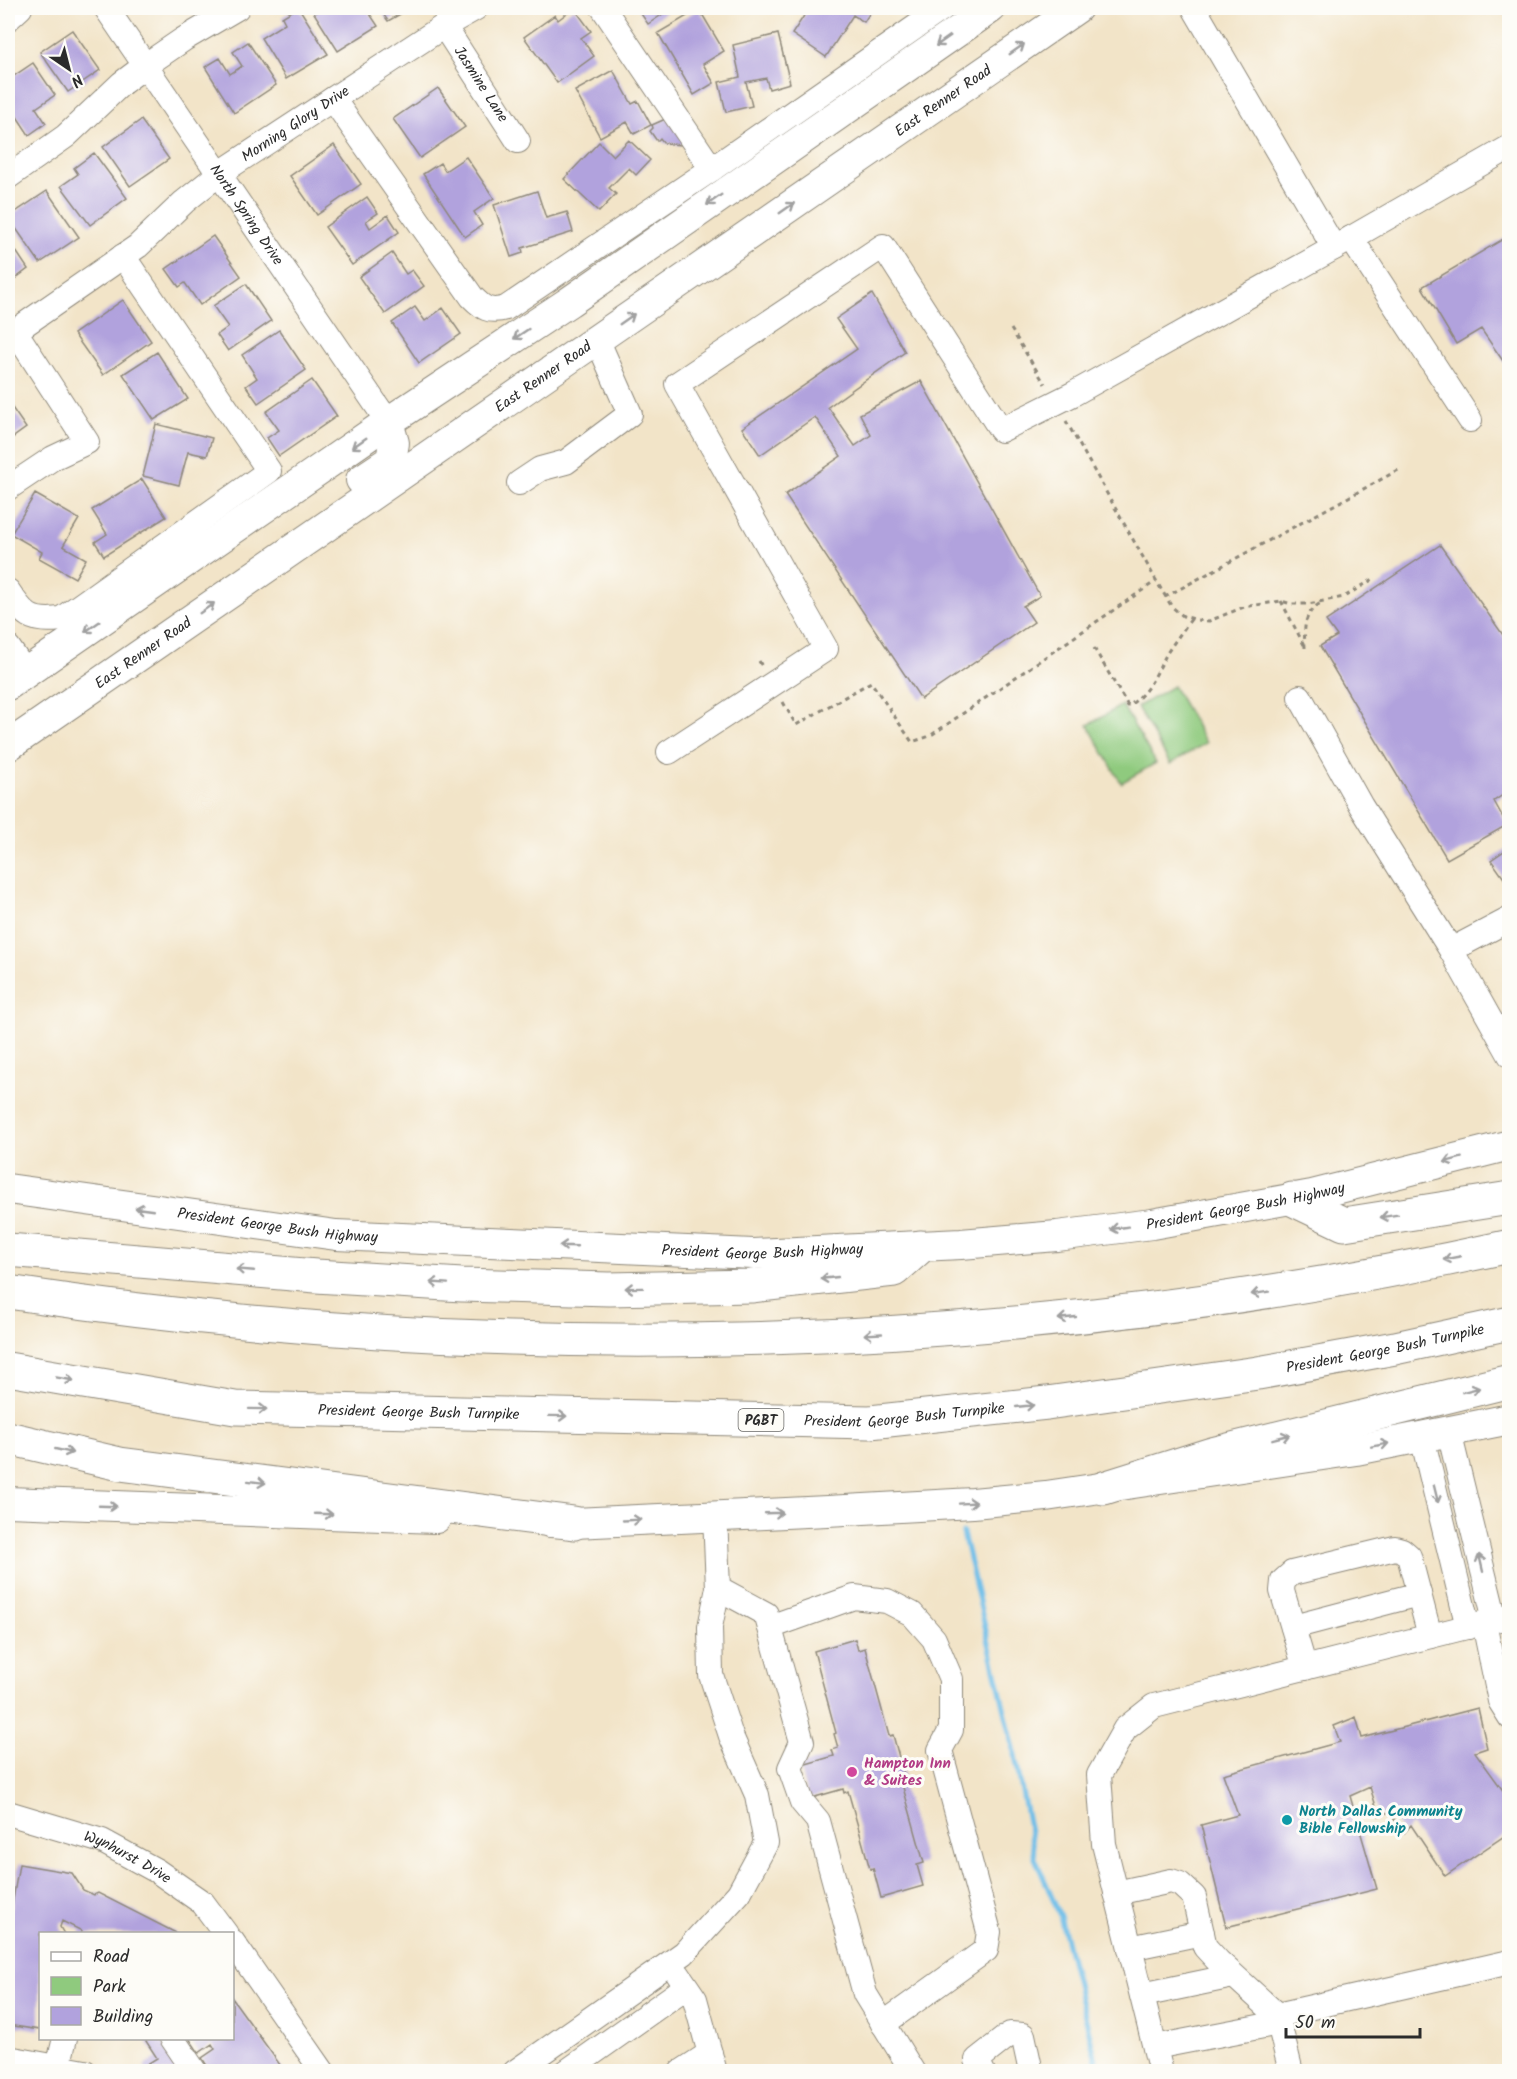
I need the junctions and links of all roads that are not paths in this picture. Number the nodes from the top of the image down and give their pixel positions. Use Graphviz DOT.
graph roads {
  1 [pos="20,8"];
  2 [pos="106,8"];
  3 [pos="237,8"];
  4 [pos="476,8"];
  5 [pos="603,8"];
  6 [pos="991,8"];
  7 [pos="1077,8"];
  8 [pos="1194,8"];
  9 [pos="937,9"];
  10 [pos="8,19"];
  11 [pos="444,26"];
  12 [pos="146,65"];
  13 [pos="333,99"];
  14 [pos="518,141"];
  15 [pos="1509,147"];
  16 [pos="712,169"];
  17 [pos="220,173"];
  18 [pos="8,177"];
  19 [pos="1342,243"];
  20 [pos="123,256"];
  21 [pos="569,302"];
  22 [pos="11,333"];
  23 [pos="597,339"];
  24 [pos="1470,420"];
  25 [pos="388,422"];
  26 [pos="449,441"];
  27 [pos="519,483"];
  28 [pos="8,488"];
  29 [pos="318,531"];
  30 [pos="8,591"];
  31 [pos="8,647"];
  32 [pos="17,679"];
  33 [pos="1300,697"];
  34 [pos="55,713"];
  35 [pos="8,746"];
  36 [pos="669,752"];
  37 [pos="1509,919"];
  38 [pos="1451,950"];
  39 [pos="1509,1055"];
  40 [pos="1509,1145"];
  41 [pos="8,1189"];
  42 [pos="1509,1198"];
  43 [pos="1292,1199"];
  44 [pos="1509,1246"];
  45 [pos="920,1247"];
  46 [pos="8,1251"];
  47 [pos="8,1292"];
  48 [pos="1509,1323"];
  49 [pos="8,1369"];
  50 [pos="1509,1381"];
  51 [pos="1509,1419"];
  52 [pos="1436,1435"];
  53 [pos="8,1438"];
  54 [pos="1104,1488"];
  55 [pos="8,1502"];
  56 [pos="715,1515"];
  57 [pos="574,1523"];
  58 [pos="718,1588"];
  59 [pos="1419,1594"];
  60 [pos="1489,1621"];
  61 [pos="770,1627"];
  62 [pos="1293,1627"];
  63 [pos="1430,1636"];
  64 [pos="1305,1668"];
  65 [pos="1509,1717"];
  66 [pos="8,1813"];
  67 [pos="1116,1893"];
  68 [pos="225,1932"];
  69 [pos="1202,1933"];
  70 [pos="234,1944"];
  71 [pos="1130,1948"];
  72 [pos="1509,1962"];
  73 [pos="670,1963"];
  74 [pos="1233,1976"];
  75 [pos="686,1987"];
  76 [pos="1142,1995"];
  77 [pos="1278,2019"];
  78 [pos="883,2024"];
  79 [pos="564,2038"];
  80 [pos="65,2040"];
  81 [pos="173,2040"];
  82 [pos="1155,2047"];
  83 [pos="8,2058"];
  84 [pos="713,2062"];
  85 [pos="58,2067"];
  86 [pos="579,2068"];
  87 [pos="911,2071"];
  88 [pos="85,2072"];
  89 [pos="195,2072"];
  90 [pos="323,2072"];
  91 [pos="515,2072"];
  92 [pos="681,2072"];
  93 [pos="983,2072"];
  94 [pos="1031,2072"];
  95 [pos="1161,2072"];
  96 [pos="1291,2072"];
  1 -- 10 [label="street"];
  2 -- 12 [label="street, North Spring Drive"];
  3 -- 12 [label="street"];
  4 -- 11 [label="street, Morning Glory Drive"];
  5 -- 16 [label="street"];
  6 -- 21 [label="main road, one-way"];
  23 -- 7 [label="main road, East Renner Road, one-way"];
  8 -- 19 [label="street"];
  9 -- 16 [label="street"];
  11 -- 13 [label="street, Morning Glory Drive"];
  11 -- 14 [label="street, Jasmine Lane"];
  12 -- 17 [label="street, North Spring Drive"];
  12 -- 18 [label="street"];
  13 -- 16 [label="street"];
  13 -- 17 [label="street, Morning Glory Drive"];
  15 -- 19 [label="street"];
  17 -- 20 [label="street, Morning Glory Drive"];
  17 -- 25 [label="street, North Spring Drive"];
  19 -- 24 [label="street"];
  19 -- 36 [label="street"];
  20 -- 22 [label="street, Morning Glory Drive"];
  20 -- 30 [label="street"];
  21 -- 23 [label="main road"];
  21 -- 25 [label="main road, one-way"];
  22 -- 28 [label="street"];
  23 -- 26 [label="main road, East Renner Road"];
  23 -- 27 [label="street"];
  25 -- 26 [label="main road"];
  25 -- 29 [label="main road"];
  25 -- 32 [label="main road, one-way"];
  26 -- 29 [label="main road, East Renner Road"];
  34 -- 29 [label="main road, East Renner Road, one-way"];
  31 -- 32 [label="street"];
  32 -- 34 [label="main road"];
  33 -- 38 [label="street"];
  34 -- 35 [label="main road, East Renner Road"];
  37 -- 38 [label="street"];
  38 -- 39 [label="street"];
  40 -- 43 [label="main road, President George Bush Highway, one-way"];
  45 -- 41 [label="main road, President George Bush Highway, one-way"];
  42 -- 43 [label="highway, one-way"];
  43 -- 45 [label="main road, President George Bush Highway, one-way"];
  44 -- 47 [label="highway, one-way"];
  45 -- 46 [label="highway, one-way"];
  49 -- 48 [label="highway, President George Bush Turnpike / PGBT, one-way"];
  54 -- 50 [label="highway, one-way"];
  51 -- 52 [label="main road"];
  54 -- 52 [label="main road, one-way"];
  52 -- 60 [label="street"];
  53 -- 57 [label="highway, one-way"];
  56 -- 54 [label="main road, one-way"];
  55 -- 57 [label="main road, one-way"];
  57 -- 56 [label="main road, one-way"];
  56 -- 58 [label="street"];
  58 -- 61 [label="street"];
  58 -- 73 [label="street"];
  59 -- 62 [label="street"];
  59 -- 62 [label="street"];
  59 -- 63 [label="street"];
  60 -- 63 [label="street"];
  60 -- 65 [label="street"];
  61 -- 78 [label="street"];
  61 -- 78 [label="street"];
  62 -- 64 [label="street"];
  63 -- 64 [label="street"];
  64 -- 67 [label="street"];
  66 -- 68 [label="street, Wynhurst Drive"];
  67 -- 69 [label="street"];
  67 -- 71 [label="street"];
  69 -- 71 [label="street"];
  69 -- 74 [label="street"];
  70 -- 90 [label="street"];
  71 -- 76 [label="street"];
  72 -- 77 [label="street"];
  73 -- 75 [label="street"];
  73 -- 79 [label="street"];
  74 -- 76 [label="street"];
  74 -- 77 [label="street"];
  75 -- 84 [label="street"];
  75 -- 86 [label="street"];
  76 -- 82 [label="street"];
  77 -- 82 [label="street"];
  77 -- 96 [label="street"];
  78 -- 87 [label="street"];
  79 -- 86 [label="street"];
  79 -- 91 [label="street"];
  80 -- 85 [label="street"];
  81 -- 89 [label="street"];
  82 -- 95 [label="street"];
  83 -- 85 [label="street"];
  84 -- 92 [label="street"];
  85 -- 88 [label="street"];
  93 -- 94 [label="street"];
}
